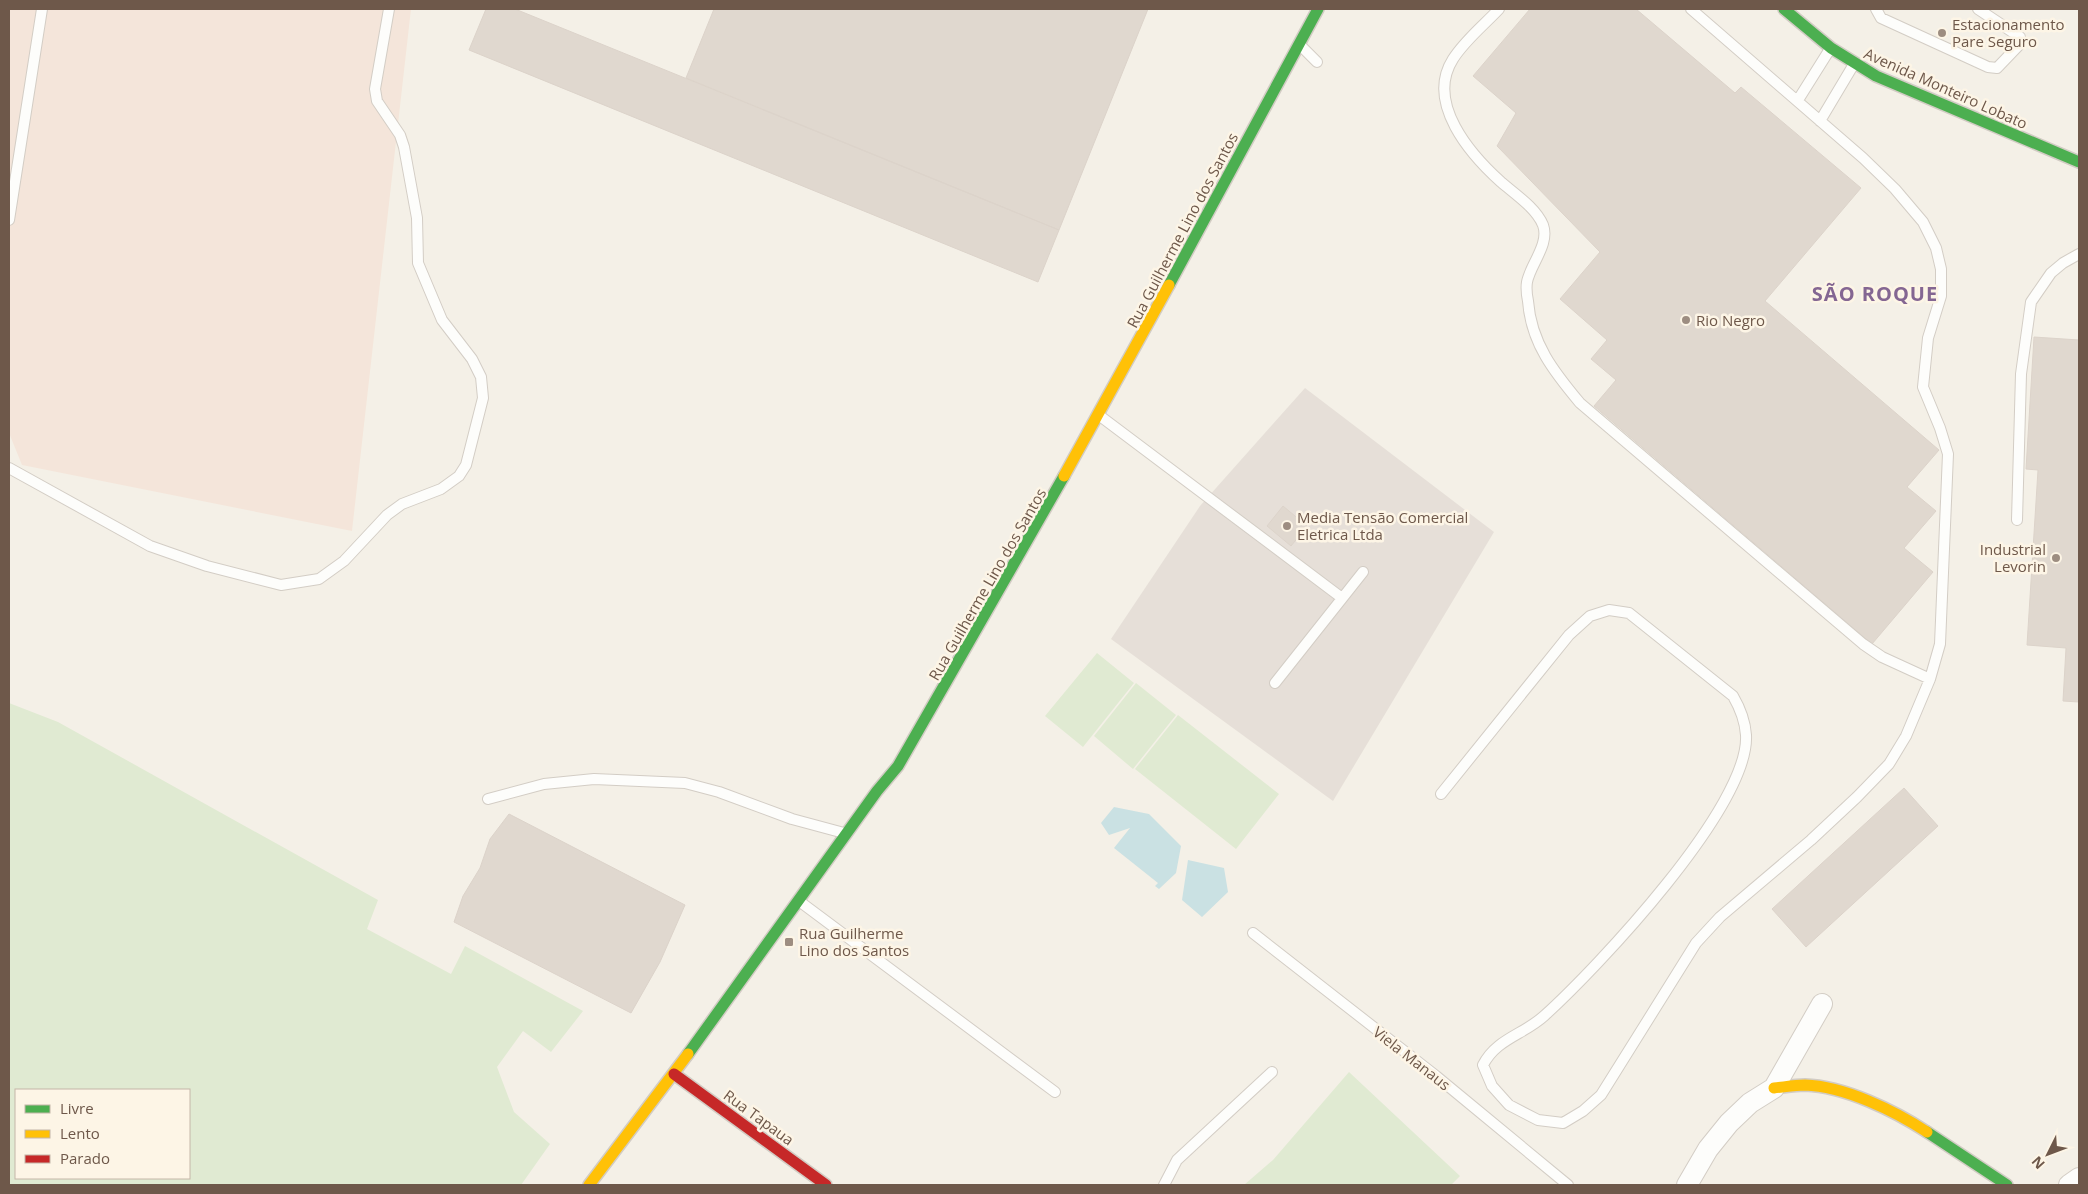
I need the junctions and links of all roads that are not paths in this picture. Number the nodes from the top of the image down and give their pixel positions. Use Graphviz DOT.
graph roads {
  1 [pos="42,9"];
  2 [pos="389,9"];
  3 [pos="1318,9"];
  4 [pos="1499,9"];
  5 [pos="1691,9"];
  6 [pos="1784,9"];
  7 [pos="1876,9"];
  8 [pos="1978,9"];
  9 [pos="1299,44"];
  10 [pos="1831,48"];
  11 [pos="1317,62"];
  12 [pos="1854,64"];
  13 [pos="1798,100"];
  14 [pos="1820,120"];
  15 [pos="2079,162"];
  16 [pos="9,220"];
  17 [pos="2079,254"];
  18 [pos="1099,416"];
  19 [pos="9,468"];
  20 [pos="2017,520"];
  21 [pos="1363,572"];
  22 [pos="1342,598"];
  23 [pos="1930,679"];
  24 [pos="1276,683"];
  25 [pos="1441,794"];
  26 [pos="488,799"];
  27 [pos="848,834"];
  28 [pos="799,901"];
  29 [pos="1253,933"];
  30 [pos="1822,1004"];
  31 [pos="1272,1072"];
  32 [pos="674,1074"];
  33 [pos="1774,1088"];
  34 [pos="1055,1092"];
  35 [pos="2079,1178"];
  36 [pos="589,1185"];
  37 [pos="826,1185"];
  38 [pos="1164,1185"];
  39 [pos="1568,1185"];
  40 [pos="1687,1185"];
  41 [pos="2007,1185"];
  42 [pos="2069,1185"];
  1 -- 16 [label="lane"];
  2 -- 19 [label="lane"];
  3 -- 9 [label="street, Rua Guilherme Lino dos Santos"];
  4 -- 23 [label="lane"];
  5 -- 13 [label="lane"];
  6 -- 10 [label="street, Avenida Monteiro Lobato"];
  7 -- 8 [label="lane"];
  9 -- 11 [label="lane"];
  9 -- 18 [label="street, Rua Guilherme Lino dos Santos"];
  10 -- 12 [label="street, Avenida Monteiro Lobato"];
  10 -- 13 [label="lane"];
  12 -- 14 [label="lane"];
  12 -- 15 [label="street, Avenida Monteiro Lobato"];
  13 -- 14 [label="lane"];
  14 -- 23 [label="lane"];
  17 -- 20 [label="lane"];
  18 -- 22 [label="lane"];
  18 -- 27 [label="street, Rua Guilherme Lino dos Santos"];
  21 -- 22 [label="lane"];
  22 -- 24 [label="lane"];
  23 -- 25 [label="lane"];
  26 -- 27 [label="lane"];
  27 -- 28 [label="street, Rua Guilherme Lino dos Santos"];
  28 -- 32 [label="street, Rua Guilherme Lino dos Santos"];
  28 -- 34 [label="lane"];
  29 -- 39 [label="lane, Viela Manaus"];
  30 -- 33 [label="street"];
  31 -- 38 [label="lane"];
  32 -- 36 [label="street, Rua Guilherme Lino dos Santos"];
  32 -- 37 [label="street, Rua Tapaua"];
  33 -- 40 [label="street"];
  33 -- 41 [label="street"];
  35 -- 42 [label="street"];
}
